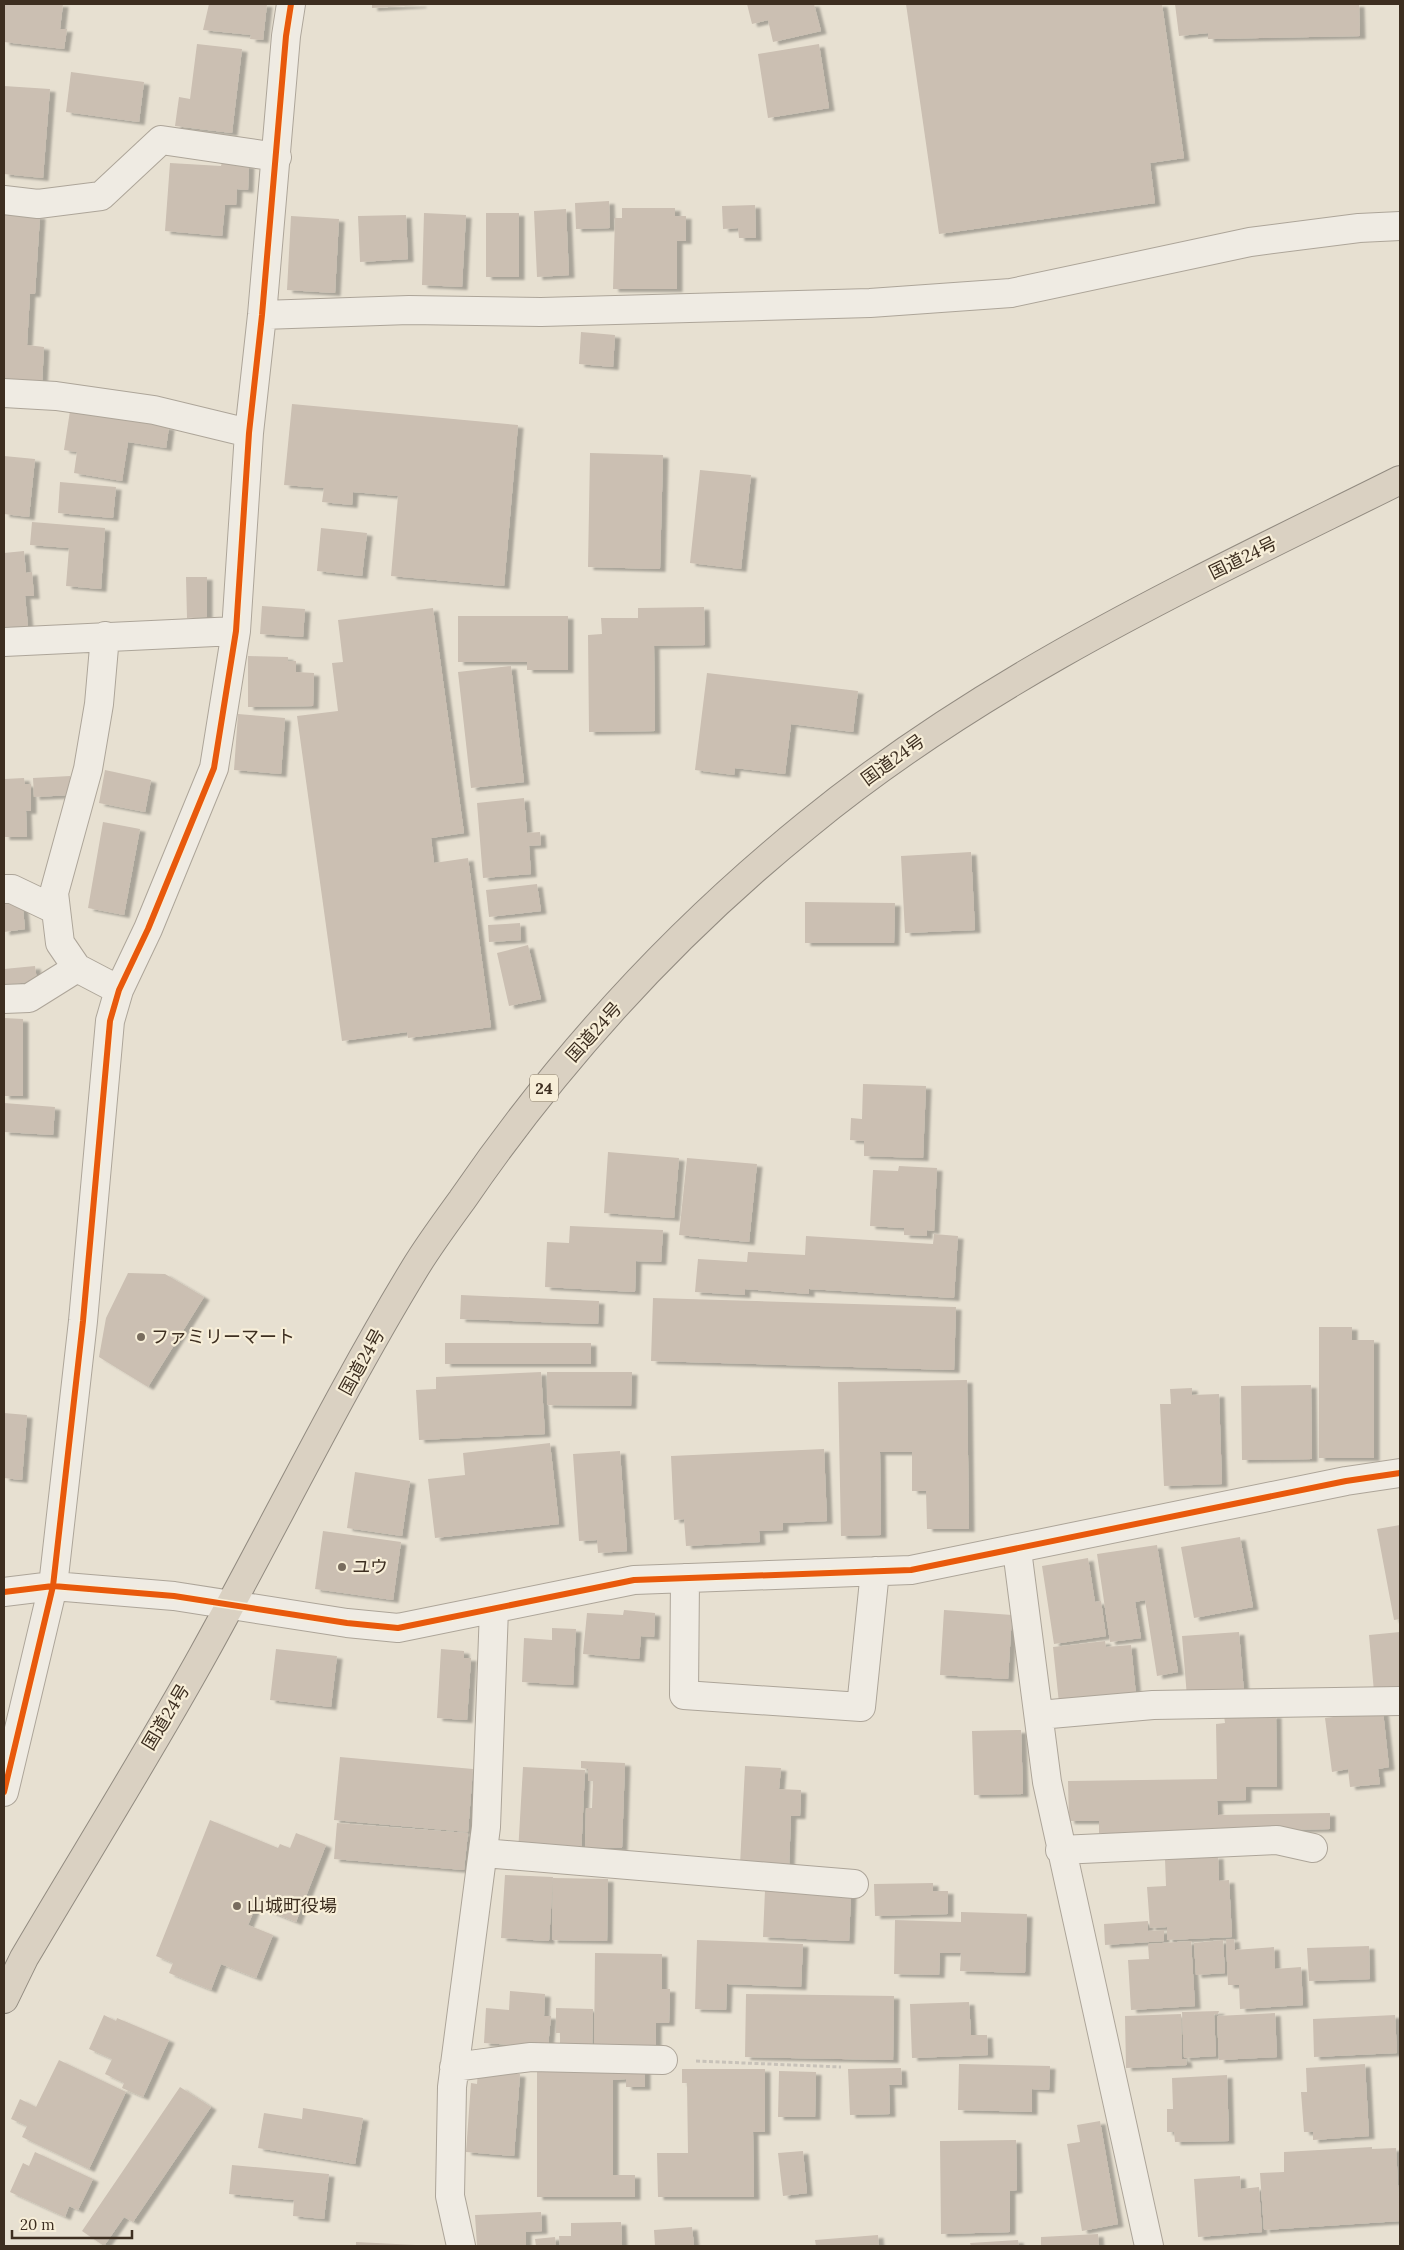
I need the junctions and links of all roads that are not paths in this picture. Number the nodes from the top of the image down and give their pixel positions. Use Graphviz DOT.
graph roads {
  1 [pos="291,4"];
  2 [pos="276,157"];
  3 [pos="4,200"];
  4 [pos="1400,226"];
  5 [pos="262,315"];
  6 [pos="4,393"];
  7 [pos="249,432"];
  8 [pos="1400,480"];
  9 [pos="236,631"];
  10 [pos="105,636"];
  11 [pos="4,642"];
  12 [pos="4,889"];
  13 [pos="56,910"];
  14 [pos="77,968"];
  15 [pos="119,990"];
  16 [pos="4,999"];
  17 [pos="1400,1473"];
  18 [pos="1017,1550"];
  19 [pos="875,1571"];
  20 [pos="685,1578"];
  21 [pos="53,1586"];
  22 [pos="4,1592"];
  23 [pos="229,1605"];
  24 [pos="494,1609"];
  25 [pos="1400,1701"];
  26 [pos="1039,1715"];
  27 [pos="4,1792"];
  28 [pos="1313,1848"];
  29 [pos="1060,1850"];
  30 [pos="484,1853"];
  31 [pos="854,1884"];
  32 [pos="4,1999"];
  33 [pos="663,2060"];
  34 [pos="454,2067"];
  35 [pos="461,2246"];
  36 [pos="1148,2246"];
  1 -- 2 [label="street"];
  2 -- 3 [label="street"];
  2 -- 5 [label="street"];
  4 -- 5 [label="street"];
  5 -- 7 [label="street"];
  6 -- 7 [label="street"];
  7 -- 9 [label="street"];
  8 -- 23 [label="highway, 国道24号 / 24"];
  9 -- 10 [label="street"];
  9 -- 15 [label="street"];
  10 -- 11 [label="street"];
  10 -- 13 [label="street"];
  12 -- 13 [label="street"];
  13 -- 14 [label="street"];
  14 -- 15 [label="street"];
  14 -- 16 [label="street"];
  15 -- 21 [label="street"];
  17 -- 18 [label="street"];
  18 -- 19 [label="street"];
  18 -- 26 [label="street"];
  19 -- 20 [label="street"];
  19 -- 20 [label="street"];
  20 -- 24 [label="street"];
  21 -- 22 [label="street"];
  21 -- 23 [label="street"];
  21 -- 27 [label="street"];
  23 -- 24 [label="street"];
  23 -- 32 [label="highway, 国道24号 / 24"];
  24 -- 30 [label="street"];
  25 -- 26 [label="street"];
  26 -- 29 [label="street"];
  28 -- 29 [label="street"];
  29 -- 36 [label="street"];
  30 -- 31 [label="street"];
  30 -- 34 [label="street"];
  33 -- 34 [label="street"];
  34 -- 35 [label="street"];
}
